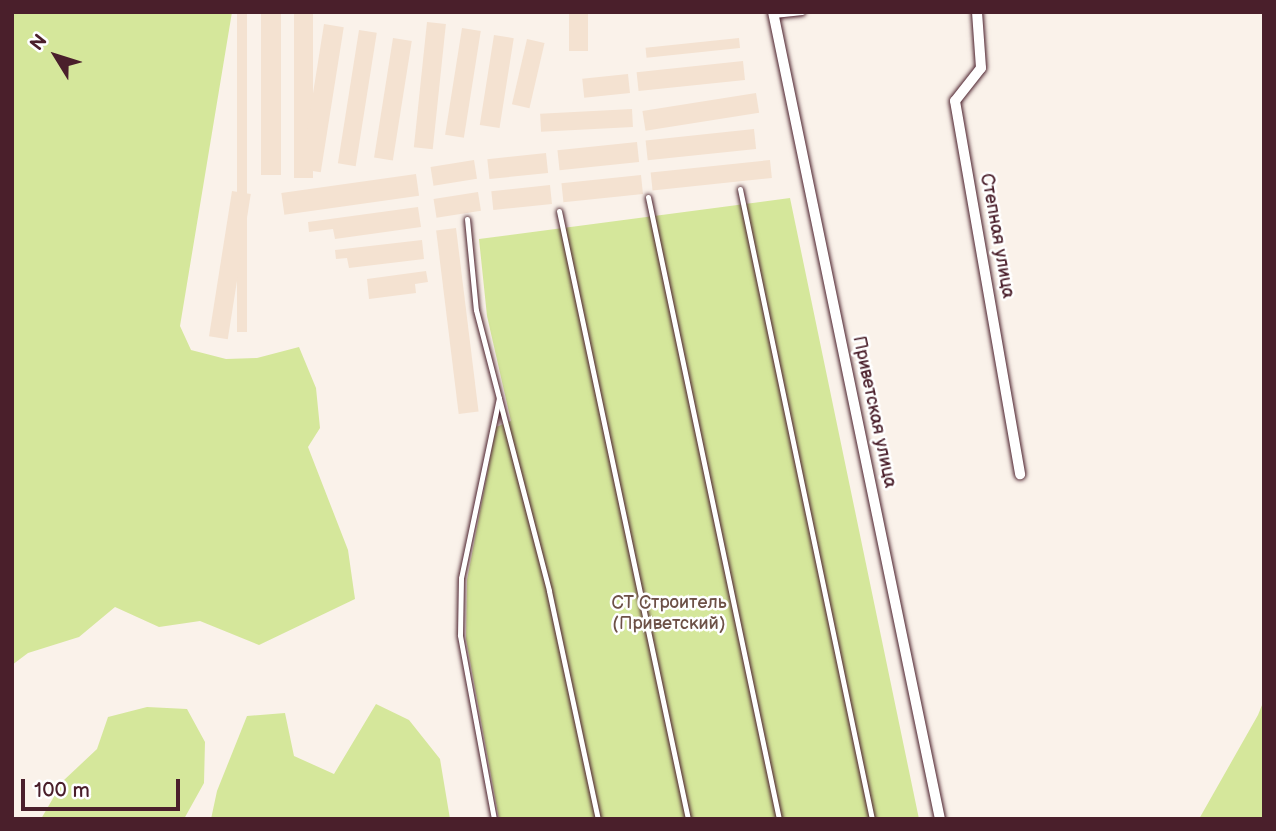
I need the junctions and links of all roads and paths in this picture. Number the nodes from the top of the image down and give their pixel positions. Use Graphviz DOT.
graph roads {
  1 [pos="802,12"];
  2 [pos="977,12"];
  3 [pos="773,14"];
  4 [pos="740,189"];
  5 [pos="649,197"];
  6 [pos="558,211"];
  7 [pos="467,219"];
  8 [pos="500,394"];
  9 [pos="1020,474"];
  10 [pos="494,819"];
  11 [pos="598,819"];
  12 [pos="688,819"];
  13 [pos="779,819"];
  14 [pos="872,819"];
  15 [pos="940,819"];
  1 -- 3 [label="lane"];
  2 -- 9 [label="street, Степная улица"];
  3 -- 15 [label="street, Приветская улица"];
  4 -- 14 [label="lane"];
  5 -- 13 [label="lane"];
  6 -- 12 [label="lane"];
  7 -- 8 [label="lane"];
  8 -- 10 [label="lane"];
  8 -- 11 [label="lane"];
}
